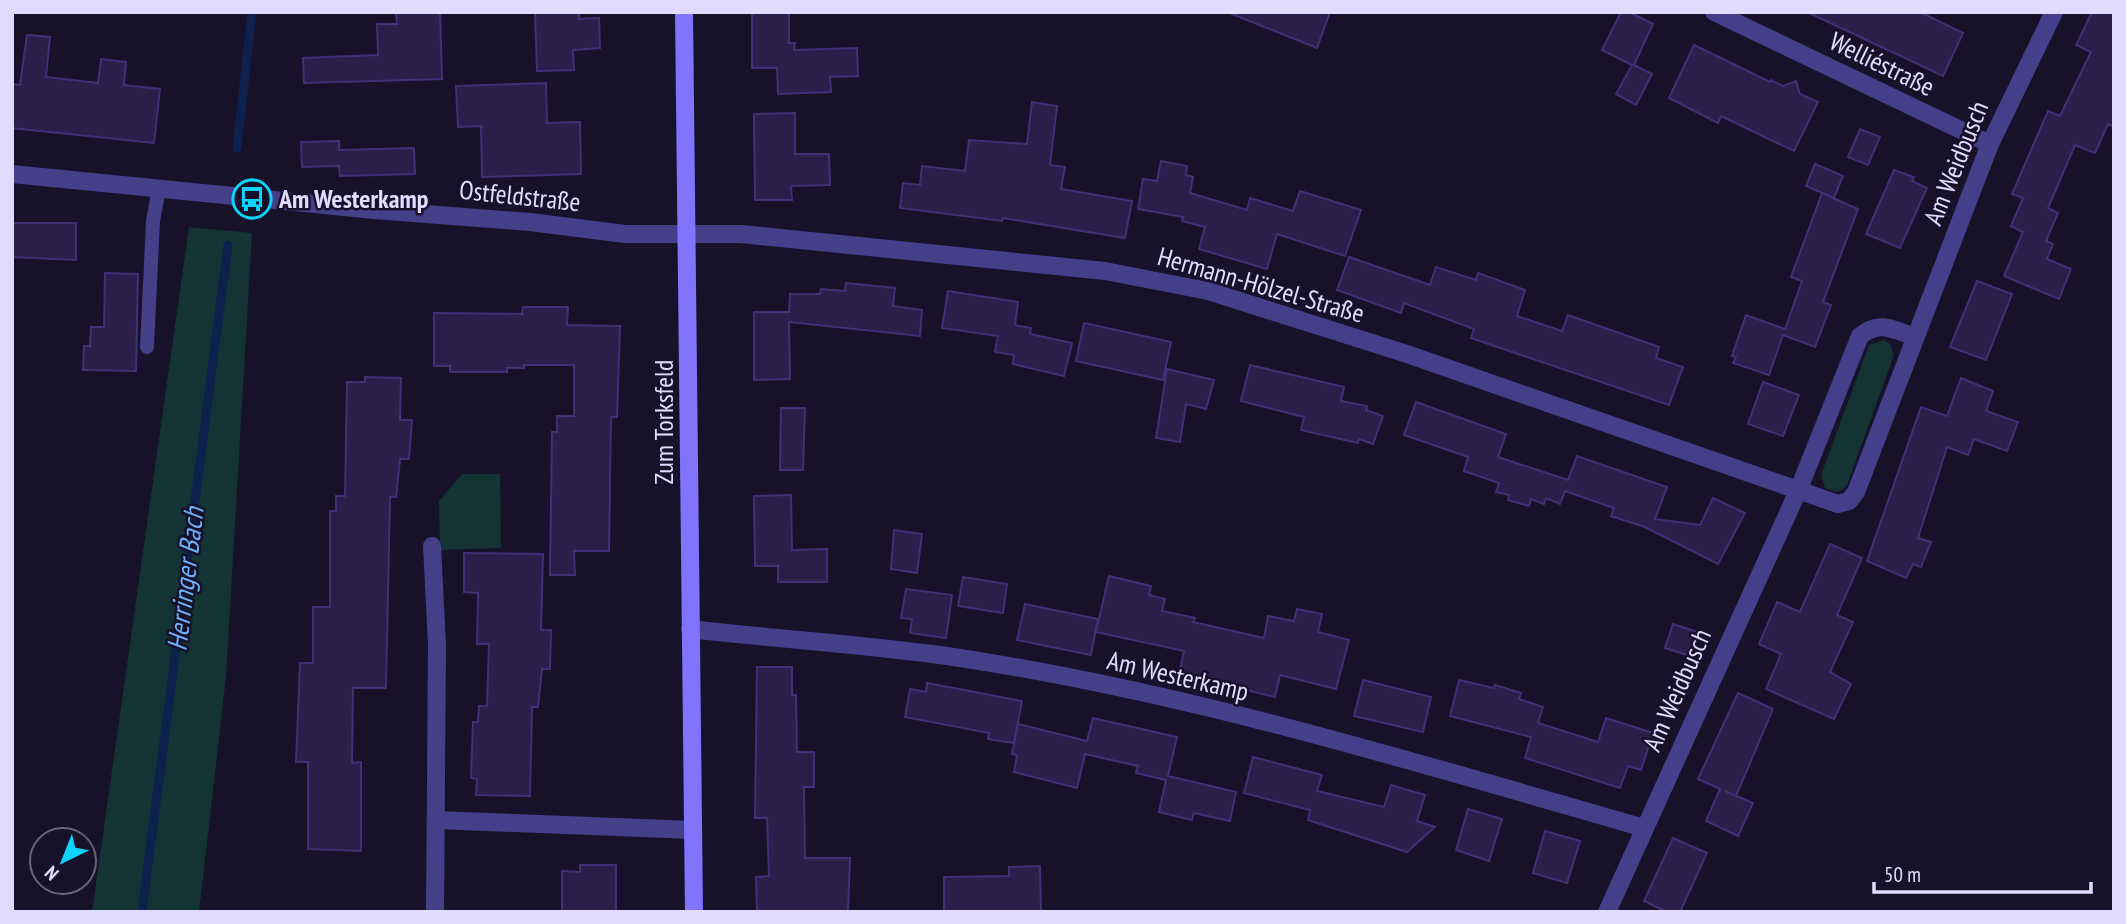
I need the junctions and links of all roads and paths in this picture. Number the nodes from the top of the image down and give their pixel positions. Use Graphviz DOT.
graph roads {
  1 [pos="684,12"];
  2 [pos="1714,12"];
  3 [pos="2053,12"];
  4 [pos="1990,145"];
  5 [pos="12,174"];
  6 [pos="159,188"];
  7 [pos="688,234"];
  8 [pos="1914,337"];
  9 [pos="148,347"];
  10 [pos="1798,491"];
  11 [pos="432,546"];
  12 [pos="690,629"];
  13 [pos="436,820"];
  14 [pos="1644,828"];
  15 [pos="693,831"];
  16 [pos="435,912"];
  17 [pos="694,912"];
  18 [pos="1607,912"];
  1 -- 7 [label="main road, Zum Torksfeld"];
  2 -- 4 [label="street, Welliéstraße"];
  3 -- 4 [label="street, Am Weidbusch"];
  4 -- 8 [label="street, Am Weidbusch"];
  5 -- 6 [label="street, Ostfeldstraße"];
  6 -- 7 [label="street, Ostfeldstraße"];
  6 -- 9 [label="lane"];
  7 -- 10 [label="street, Hermann-Hölzel-Straße"];
  7 -- 12 [label="main road, Zum Torksfeld"];
  8 -- 10 [label="street, Am Weidbusch"];
  8 -- 10 [label="street, Am Weidbusch"];
  10 -- 14 [label="street, Am Weidbusch"];
  11 -- 13 [label="street"];
  12 -- 14 [label="street, Am Westerkamp"];
  12 -- 15 [label="main road, Zum Torksfeld"];
  13 -- 15 [label="street"];
  13 -- 16 [label="street"];
  14 -- 18 [label="street, Am Weidbusch"];
  15 -- 17 [label="main road, Zum Torksfeld"];
}
